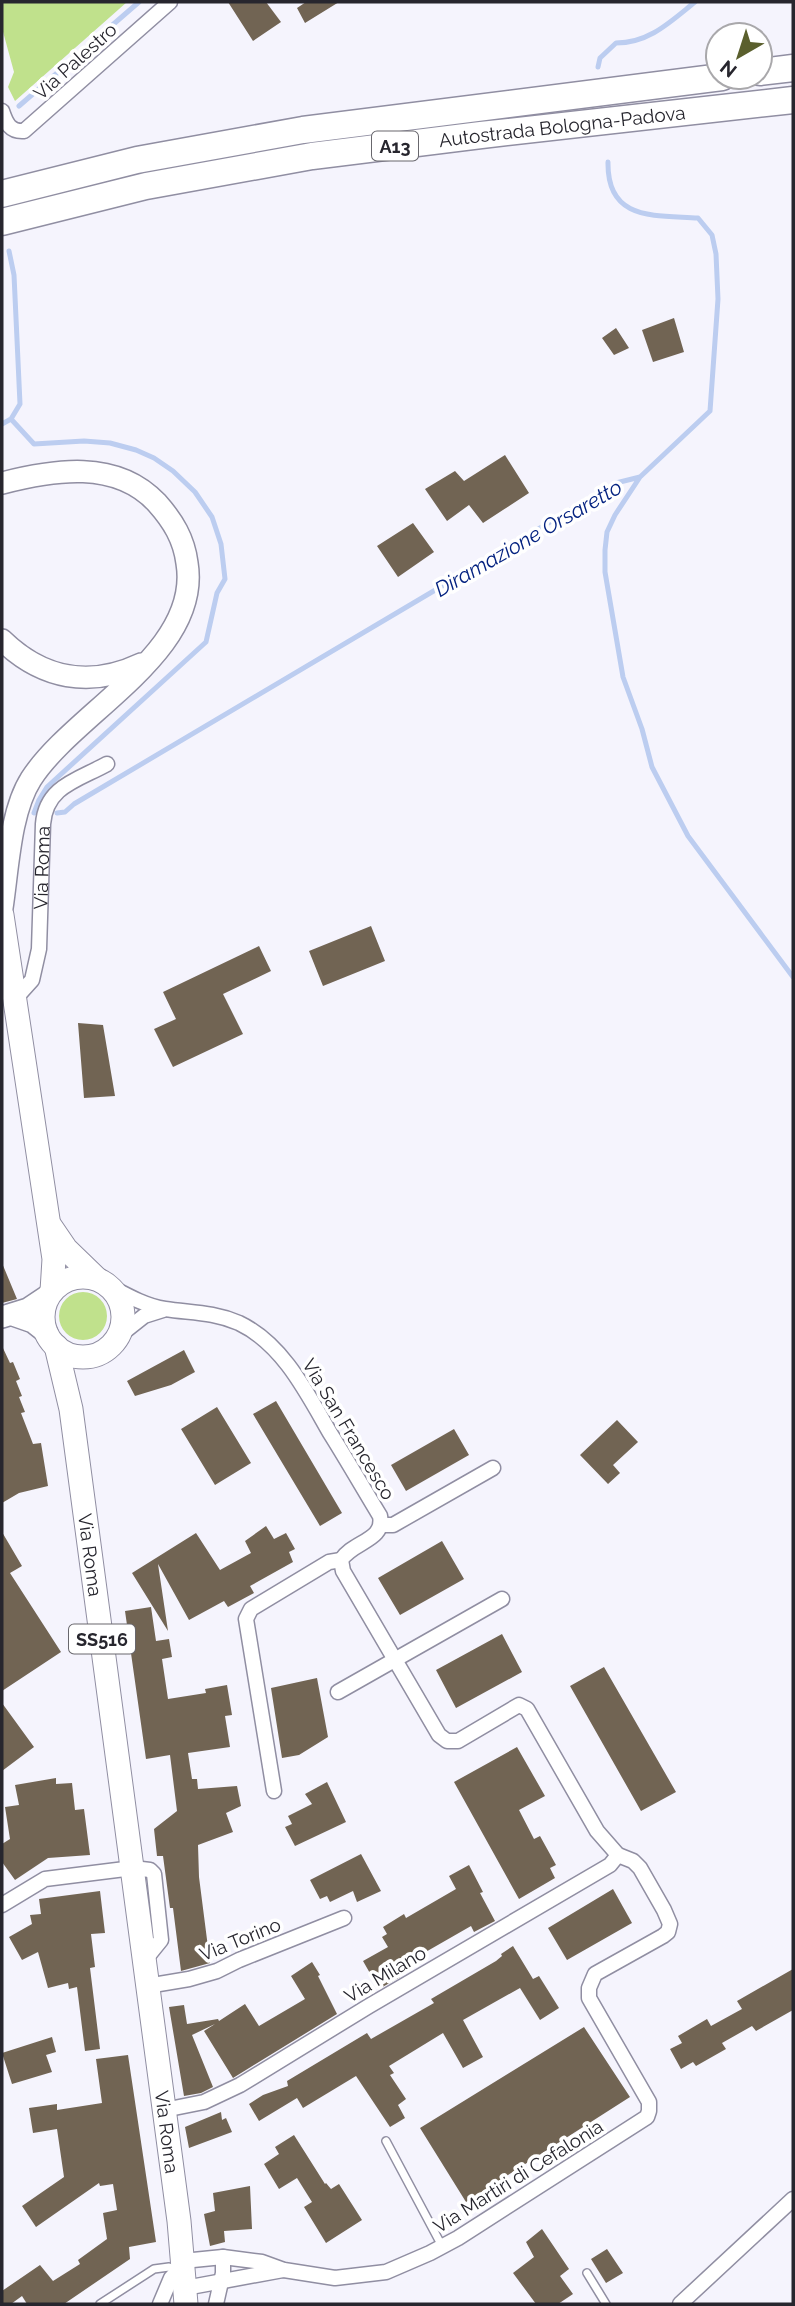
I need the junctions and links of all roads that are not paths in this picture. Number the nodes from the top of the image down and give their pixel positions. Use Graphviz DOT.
graph roads {
  1 [pos="170,2"];
  2 [pos="793,68"];
  3 [pos="774,70"];
  4 [pos="704,79"];
  5 [pos="793,100"];
  6 [pos="3,115"];
  7 [pos="2,194"];
  8 [pos="2,222"];
  9 [pos="2,483"];
  10 [pos="2,640"];
  11 [pos="154,655"];
  12 [pos="107,764"];
  13 [pos="2,908"];
  14 [pos="2,915"];
  15 [pos="14,1000"];
  16 [pos="48,1222"];
  17 [pos="104,1283"];
  18 [pos="51,1293"];
  19 [pos="166,1310"];
  20 [pos="7,1316"];
  21 [pos="120,1335"];
  22 [pos="51,1340"];
  23 [pos="102,1353"];
  24 [pos="71,1409"];
  25 [pos="493,1468"];
  26 [pos="382,1525"];
  27 [pos="341,1560"];
  28 [pos="502,1599"];
  29 [pos="395,1658"];
  30 [pos="338,1692"];
  31 [pos="274,1791"];
  32 [pos="618,1855"];
  33 [pos="133,1868"];
  34 [pos="2,1905"];
  35 [pos="344,1918"];
  36 [pos="147,1986"];
  37 [pos="164,2109"];
  38 [pos="386,2141"];
  39 [pos="793,2199"];
  40 [pos="443,2246"];
  41 [pos="223,2257"];
  42 [pos="284,2270"];
  43 [pos="587,2273"];
  44 [pos="183,2278"];
  45 [pos="222,2281"];
  46 [pos="100,2304"];
  47 [pos="160,2304"];
  48 [pos="216,2304"];
  49 [pos="607,2304"];
  50 [pos="680,2304"];
  1 -- 6 [label="street, Via Palestro"];
  2 -- 3 [label="highway"];
  4 -- 7 [label="highway, Autostrada Bologna-Padova / A13"];
  5 -- 8 [label="highway, Autostrada Bologna-Padova / A13"];
  9 -- 11 [label="street"];
  10 -- 11 [label="street"];
  11 -- 13 [label="street"];
  12 -- 15 [label="street, Via Roma"];
  14 -- 15 [label="main road, Via Roma / SS516"];
  15 -- 16 [label="main road, Via Roma / SS516"];
  16 -- 17 [label="main road, Via Roma / SS516"];
  16 -- 18 [label="main road, Via Roma / SS516"];
  17 -- 18 [label="main road"];
  17 -- 19 [label="street, Via San Francesco"];
  17 -- 21 [label="main road, SS516"];
  18 -- 20 [label="street"];
  18 -- 22 [label="main road, SS516"];
  19 -- 21 [label="street, Via San Francesco"];
  19 -- 26 [label="street, Via San Francesco"];
  20 -- 22 [label="street"];
  21 -- 23 [label="main road, SS516"];
  22 -- 23 [label="main road"];
  22 -- 24 [label="main road, Via Roma / SS516"];
  23 -- 24 [label="main road, Via Roma / SS516"];
  24 -- 33 [label="main road, Via Roma / SS516"];
  25 -- 26 [label="street, Via San Francesco"];
  26 -- 27 [label="street, Via San Francesco"];
  27 -- 29 [label="street"];
  27 -- 31 [label="street, Via San Francesco"];
  28 -- 29 [label="street"];
  29 -- 30 [label="street"];
  29 -- 32 [label="street"];
  32 -- 37 [label="street, Via Milano"];
  32 -- 40 [label="street, Via Martiri di Cefalonia"];
  33 -- 34 [label="street"];
  33 -- 36 [label="main road, Via Roma / SS516"];
  35 -- 36 [label="street, Via Torino"];
  36 -- 37 [label="main road, Via Roma / SS516"];
  37 -- 44 [label="main road, Via Roma / SS516"];
  38 -- 40 [label="lane"];
  39 -- 50 [label="street"];
  40 -- 42 [label="street, Via Martiri di Cefalonia"];
  41 -- 42 [label="street"];
  41 -- 44 [label="street"];
  41 -- 45 [label="street"];
  42 -- 45 [label="street"];
  43 -- 49 [label="lane"];
  44 -- 45 [label="street"];
  44 -- 46 [label="lane"];
  44 -- 47 [label="street"];
  45 -- 48 [label="street"];
}
